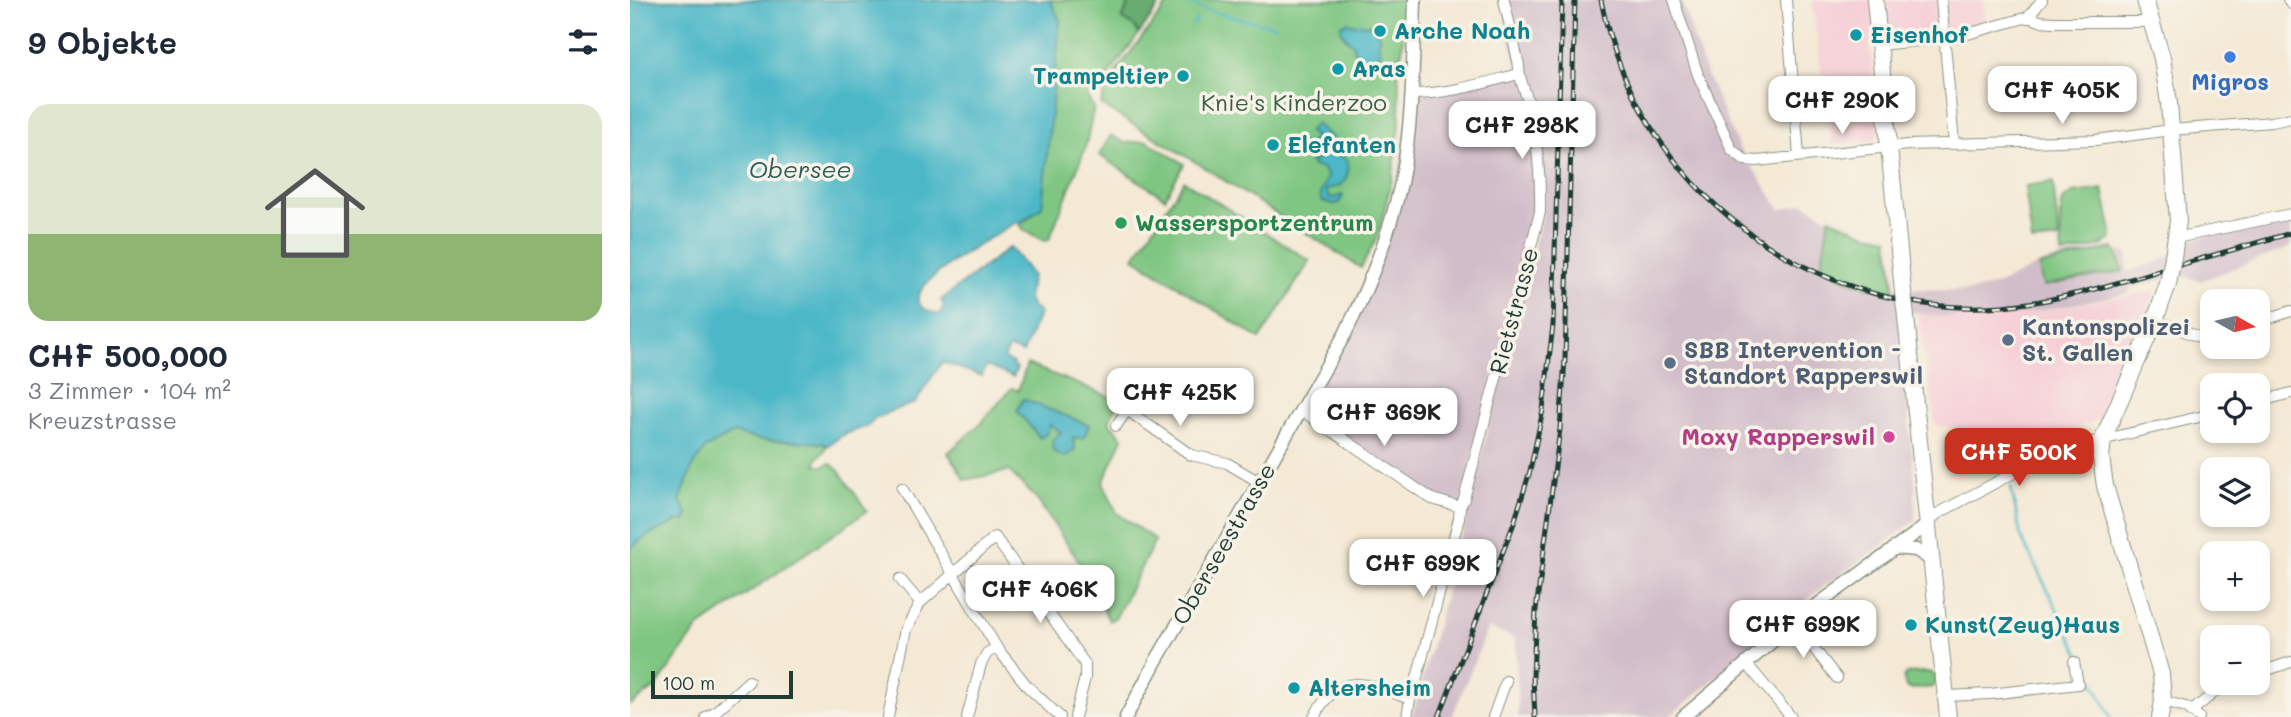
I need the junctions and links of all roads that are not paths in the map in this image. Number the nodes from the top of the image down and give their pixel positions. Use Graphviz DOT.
graph roads {
  1 [pos="1415,0"];
  2 [pos="1504,0"];
  3 [pos="1674,0"];
  4 [pos="1786,0"];
  5 [pos="1875,0"];
  6 [pos="1941,0"];
  7 [pos="2042,0"];
  8 [pos="2145,0"];
  9 [pos="2028,17"];
  10 [pos="2151,20"];
  11 [pos="1944,38"];
  12 [pos="1878,45"];
  13 [pos="1518,74"];
  14 [pos="1411,94"];
  15 [pos="2291,118"];
  16 [pos="2171,130"];
  17 [pos="1954,144"];
  18 [pos="1888,147"];
  19 [pos="1799,156"];
  20 [pos="2291,214"];
  21 [pos="2176,238"];
  22 [pos="2291,310"];
  23 [pos="2270,318"];
  24 [pos="2155,320"];
  25 [pos="2200,337"];
  26 [pos="2291,393"];
  27 [pos="2270,399"];
  28 [pos="1301,410"];
  29 [pos="2200,417"];
  30 [pos="1116,426"];
  31 [pos="2103,439"];
  32 [pos="1259,482"];
  33 [pos="902,488"];
  34 [pos="1460,507"];
  35 [pos="1927,525"];
  36 [pos="1894,548"];
  37 [pos="1930,559"];
  38 [pos="953,573"];
  39 [pos="900,579"];
  40 [pos="920,603"];
  41 [pos="1794,622"];
  42 [pos="997,648"];
  43 [pos="2074,662"];
  44 [pos="2291,662"];
  45 [pos="1746,663"];
  46 [pos="2270,669"];
  47 [pos="1837,678"];
  48 [pos="749,681"];
  49 [pos="1506,681"];
  50 [pos="2214,695"];
  51 [pos="1946,696"];
  52 [pos="1410,699"];
  53 [pos="2161,709"];
  54 [pos="719,714"];
  55 [pos="2195,714"];
  56 [pos="706,717"];
  57 [pos="888,717"];
  58 [pos="967,717"];
  59 [pos="1060,717"];
  60 [pos="1075,717"];
  61 [pos="1126,717"];
  62 [pos="1314,717"];
  63 [pos="1407,717"];
  64 [pos="1493,717"];
  65 [pos="1683,717"];
  66 [pos="1791,717"];
  67 [pos="1948,717"];
  1 -- 14 [label="street, Oberseestrasse"];
  2 -- 13 [label="street, Rietstrasse"];
  3 -- 19 [label="street"];
  4 -- 19 [label="street"];
  5 -- 12 [label="main road"];
  6 -- 11 [label="street"];
  7 -- 9 [label="street"];
  8 -- 10 [label="main road"];
  9 -- 10 [label="street"];
  9 -- 11 [label="street"];
  10 -- 16 [label="main road"];
  11 -- 12 [label="street"];
  11 -- 17 [label="street"];
  12 -- 18 [label="main road"];
  13 -- 14 [label="street"];
  13 -- 34 [label="street, Rietstrasse"];
  14 -- 28 [label="street, Oberseestrasse"];
  15 -- 16 [label="street"];
  16 -- 17 [label="street"];
  16 -- 21 [label="main road"];
  17 -- 18 [label="street"];
  18 -- 19 [label="street"];
  18 -- 35 [label="main road"];
  20 -- 21 [label="street"];
  21 -- 24 [label="main road, bridge"];
  22 -- 23 [label="street"];
  24 -- 25 [label="street"];
  24 -- 31 [label="main road"];
  26 -- 27 [label="street"];
  28 -- 32 [label="street, Oberseestrasse"];
  28 -- 34 [label="street"];
  29 -- 31 [label="street"];
  30 -- 32 [label="street"];
  31 -- 35 [label="street"];
  31 -- 53 [label="main road"];
  32 -- 61 [label="street, Oberseestrasse"];
  33 -- 38 [label="street"];
  34 -- 52 [label="street, Rietstrasse"];
  35 -- 36 [label="street"];
  35 -- 37 [label="main road"];
  36 -- 37 [label="street"];
  36 -- 41 [label="street"];
  37 -- 51 [label="main road"];
  38 -- 40 [label="street"];
  38 -- 42 [label="street"];
  38 -- 60 [label="street"];
  39 -- 40 [label="street"];
  40 -- 57 [label="street"];
  41 -- 45 [label="street"];
  41 -- 47 [label="street"];
  42 -- 58 [label="street"];
  42 -- 59 [label="street"];
  43 -- 51 [label="street"];
  44 -- 46 [label="street"];
  45 -- 65 [label="street"];
  45 -- 66 [label="street"];
  48 -- 54 [label="street"];
  49 -- 64 [label="street"];
  50 -- 55 [label="street"];
  51 -- 67 [label="main road"];
  52 -- 62 [label="street"];
  52 -- 63 [label="street, Rietstrasse"];
  53 -- 55 [label="street"];
  54 -- 56 [label="street"];
}
